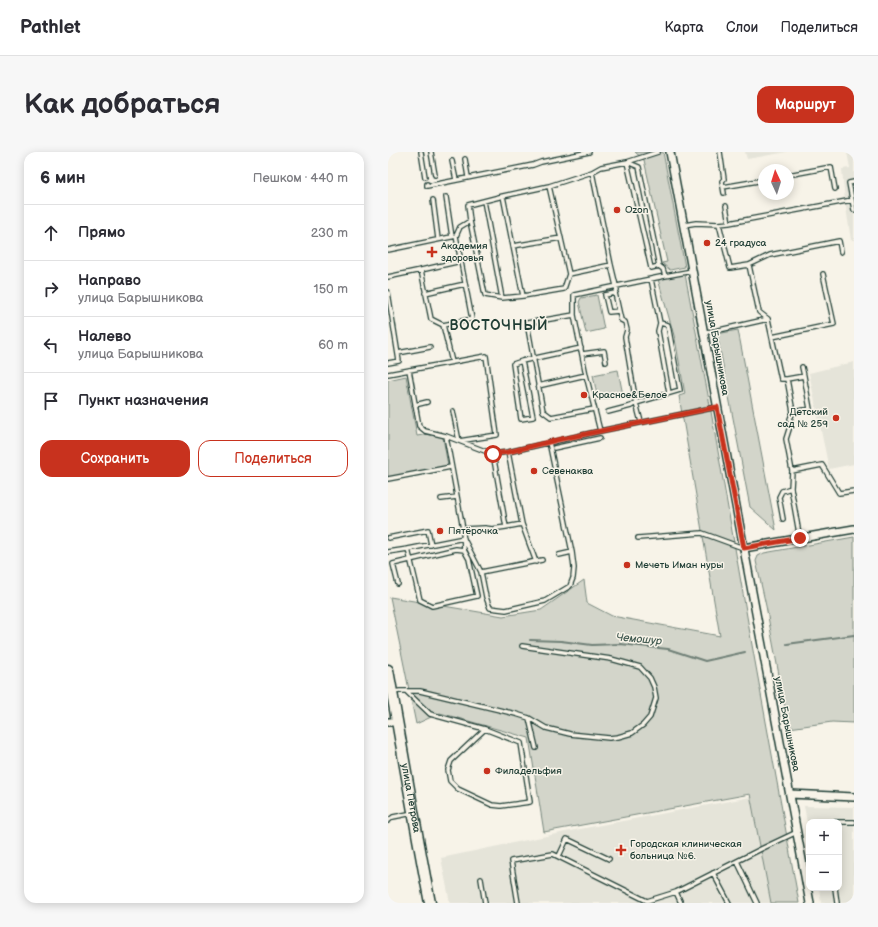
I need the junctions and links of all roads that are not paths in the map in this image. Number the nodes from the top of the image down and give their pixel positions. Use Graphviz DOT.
graph roads {
  1 [pos="421,152"];
  2 [pos="431,152"];
  3 [pos="588,152"];
  4 [pos="658,152"];
  5 [pos="670,152"];
  6 [pos="720,152"];
  7 [pos="464,159"];
  8 [pos="452,161"];
  9 [pos="627,162"];
  10 [pos="592,172"];
  11 [pos="794,174"];
  12 [pos="435,175"];
  13 [pos="425,177"];
  14 [pos="468,177"];
  15 [pos="454,180"];
  16 [pos="758,181"];
  17 [pos="854,182"];
  18 [pos="427,184"];
  19 [pos="549,186"];
  20 [pos="723,187"];
  21 [pos="835,189"];
  22 [pos="724,193"];
  23 [pos="503,196"];
  24 [pos="446,197"];
  25 [pos="433,200"];
  26 [pos="852,200"];
  27 [pos="484,201"];
  28 [pos="726,206"];
  29 [pos="854,210"];
  30 [pos="470,221"];
  31 [pos="729,223"];
  32 [pos="719,224"];
  33 [pos="684,225"];
  34 [pos="454,236"];
  35 [pos="561,238"];
  36 [pos="438,239"];
  37 [pos="513,246"];
  38 [pos="388,250"];
  39 [pos="841,252"];
  40 [pos="461,261"];
  41 [pos="611,265"];
  42 [pos="749,265"];
  43 [pos="658,266"];
  44 [pos="421,270"];
  45 [pos="693,271"];
  46 [pos="568,274"];
  47 [pos="823,274"];
  48 [pos="388,276"];
  49 [pos="665,276"];
  50 [pos="650,279"];
  51 [pos="465,284"];
  52 [pos="616,287"];
  53 [pos="388,292"];
  54 [pos="425,293"];
  55 [pos="615,293"];
  56 [pos="523,296"];
  57 [pos="502,298"];
  58 [pos="619,310"];
  59 [pos="574,315"];
  60 [pos="768,319"];
  61 [pos="660,323"];
  62 [pos="443,325"];
  63 [pos="704,332"];
  64 [pos="772,337"];
  65 [pos="430,346"];
  66 [pos="581,348"];
  67 [pos="398,353"];
  68 [pos="582,354"];
  69 [pos="533,359"];
  70 [pos="522,361"];
  71 [pos="452,362"];
  72 [pos="606,362"];
  73 [pos="388,363"];
  74 [pos="802,367"];
  75 [pos="409,370"];
  76 [pos="388,374"];
  77 [pos="586,375"];
  78 [pos="804,376"];
  79 [pos="787,379"];
  80 [pos="538,386"];
  81 [pos="669,393"];
  82 [pos="427,402"];
  83 [pos="636,402"];
  84 [pos="415,405"];
  85 [pos="717,407"];
  86 [pos="594,409"];
  87 [pos="454,412"];
  88 [pos="608,412"];
  89 [pos="793,412"];
  90 [pos="641,422"];
  91 [pos="600,431"];
  92 [pos="446,436"];
  93 [pos="576,437"];
  94 [pos="600,438"];
  95 [pos="459,441"];
  96 [pos="549,442"];
  97 [pos="577,443"];
  98 [pos="554,448"];
  99 [pos="508,452"];
  100 [pos="493,454"];
  101 [pos="452,467"];
  102 [pos="792,472"];
  103 [pos="388,479"];
  104 [pos="791,488"];
  105 [pos="854,491"];
  106 [pos="457,497"];
  107 [pos="441,499"];
  108 [pos="783,519"];
  109 [pos="522,524"];
  110 [pos="506,527"];
  111 [pos="463,529"];
  112 [pos="854,529"];
  113 [pos="388,538"];
  114 [pos="464,538"];
  115 [pos="638,538"];
  116 [pos="800,538"];
  117 [pos="431,544"];
  118 [pos="744,548"];
  119 [pos="408,549"];
  120 [pos="464,550"];
  121 [pos="388,552"];
  122 [pos="572,552"];
  123 [pos="559,556"];
  124 [pos="410,560"];
  125 [pos="542,560"];
  126 [pos="536,562"];
  127 [pos="481,572"];
  128 [pos="398,584"];
  129 [pos="522,646"];
  130 [pos="388,670"];
  131 [pos="392,692"];
  132 [pos="407,692"];
  133 [pos="529,718"];
  134 [pos="393,722"];
  135 [pos="485,729"];
  136 [pos="536,748"];
  137 [pos="790,794"];
  138 [pos="854,797"];
  139 [pos="414,813"];
  140 [pos="388,821"];
  141 [pos="842,822"];
  142 [pos="854,822"];
  143 [pos="797,832"];
  144 [pos="558,856"];
  145 [pos="609,859"];
  146 [pos="737,861"];
  147 [pos="714,873"];
  148 [pos="481,879"];
  149 [pos="835,891"];
  150 [pos="676,892"];
  151 [pos="430,903"];
  152 [pos="485,903"];
  153 [pos="518,903"];
  154 [pos="681,903"];
  155 [pos="729,903"];
  156 [pos="757,903"];
  157 [pos="810,903"];
  158 [pos="837,903"];
  1 -- 13 [label="lane"];
  2 -- 12 [label="lane"];
  3 -- 14 [label="lane"];
  4 -- 9 [label="lane"];
  5 -- 33 [label="street, улица Барышникова"];
  6 -- 20 [label="lane"];
  7 -- 14 [label="lane"];
  8 -- 15 [label="lane"];
  9 -- 10 [label="lane"];
  9 -- 43 [label="lane"];
  9 -- 43 [label="lane"];
  10 -- 19 [label="lane"];
  10 -- 41 [label="lane"];
  11 -- 21 [label="lane"];
  14 -- 15 [label="lane"];
  15 -- 18 [label="lane"];
  16 -- 20 [label="lane"];
  17 -- 26 [label="lane"];
  19 -- 23 [label="lane"];
  19 -- 35 [label="lane"];
  20 -- 22 [label="lane"];
  23 -- 27 [label="lane"];
  23 -- 37 [label="lane"];
  24 -- 34 [label="lane"];
  25 -- 36 [label="lane"];
  26 -- 29 [label="lane"];
  26 -- 31 [label="lane"];
  27 -- 30 [label="lane"];
  27 -- 57 [label="lane"];
  28 -- 31 [label="lane"];
  30 -- 34 [label="lane"];
  30 -- 57 [label="lane"];
  31 -- 32 [label="lane"];
  32 -- 33 [label="lane"];
  32 -- 42 [label="lane"];
  33 -- 45 [label="street, улица Барышникова"];
  34 -- 36 [label="lane"];
  34 -- 40 [label="lane"];
  35 -- 37 [label="lane"];
  35 -- 46 [label="lane"];
  36 -- 38 [label="lane"];
  37 -- 56 [label="lane"];
  39 -- 42 [label="lane"];
  40 -- 44 [label="lane"];
  40 -- 51 [label="lane"];
  41 -- 46 [label="lane"];
  41 -- 52 [label="lane"];
  42 -- 60 [label="lane"];
  43 -- 49 [label="lane"];
  44 -- 48 [label="lane"];
  44 -- 54 [label="lane"];
  45 -- 49 [label="lane"];
  45 -- 63 [label="street, улица Барышникова"];
  46 -- 56 [label="lane"];
  47 -- 64 [label="lane"];
  49 -- 50 [label="lane"];
  50 -- 52 [label="lane"];
  50 -- 61 [label="lane"];
  51 -- 54 [label="lane"];
  51 -- 62 [label="lane"];
  52 -- 55 [label="lane"];
  52 -- 59 [label="lane"];
  53 -- 67 [label="lane"];
  54 -- 62 [label="lane"];
  55 -- 58 [label="lane"];
  55 -- 58 [label="lane"];
  56 -- 57 [label="lane"];
  58 -- 83 [label="lane"];
  59 -- 66 [label="lane"];
  59 -- 69 [label="lane"];
  60 -- 63 [label="lane"];
  60 -- 64 [label="lane"];
  61 -- 81 [label="lane"];
  61 -- 81 [label="lane"];
  62 -- 71 [label="lane"];
  63 -- 85 [label="street, улица Барышникова"];
  64 -- 79 [label="lane"];
  65 -- 67 [label="lane"];
  66 -- 68 [label="lane"];
  66 -- 69 [label="lane"];
  67 -- 73 [label="lane"];
  68 -- 72 [label="lane"];
  68 -- 77 [label="lane"];
  69 -- 70 [label="lane"];
  69 -- 80 [label="lane"];
  70 -- 70 [label="lane"];
  71 -- 75 [label="lane"];
  71 -- 95 [label="lane"];
  74 -- 78 [label="lane"];
  75 -- 76 [label="lane"];
  75 -- 84 [label="lane"];
  77 -- 80 [label="lane"];
  77 -- 86 [label="lane"];
  78 -- 79 [label="lane"];
  78 -- 89 [label="lane"];
  79 -- 89 [label="lane"];
  80 -- 86 [label="lane"];
  81 -- 83 [label="lane"];
  82 -- 84 [label="lane"];
  83 -- 88 [label="lane"];
  83 -- 90 [label="lane"];
  84 -- 92 [label="lane"];
  85 -- 90 [label="lane"];
  85 -- 118 [label="street, улица Барышникова"];
  86 -- 91 [label="lane"];
  87 -- 95 [label="lane"];
  89 -- 102 [label="lane"];
  90 -- 91 [label="lane"];
  91 -- 93 [label="lane"];
  92 -- 95 [label="lane"];
  92 -- 101 [label="lane"];
  93 -- 96 [label="lane"];
  93 -- 97 [label="lane"];
  94 -- 97 [label="lane"];
  95 -- 100 [label="lane"];
  96 -- 99 [label="lane"];
  96 -- 122 [label="lane"];
  97 -- 98 [label="lane"];
  99 -- 100 [label="lane"];
  99 -- 109 [label="lane"];
  100 -- 110 [label="lane"];
  101 -- 103 [label="lane"];
  101 -- 106 [label="lane"];
  102 -- 104 [label="lane"];
  102 -- 105 [label="lane"];
  104 -- 108 [label="lane"];
  104 -- 116 [label="lane"];
  106 -- 107 [label="lane"];
  106 -- 111 [label="lane"];
  109 -- 110 [label="lane"];
  109 -- 126 [label="lane"];
  110 -- 111 [label="lane"];
  111 -- 114 [label="lane"];
  112 -- 116 [label="street"];
  113 -- 117 [label="lane"];
  114 -- 117 [label="lane"];
  114 -- 120 [label="lane"];
  114 -- 127 [label="lane"];
  115 -- 118 [label="lane"];
  116 -- 118 [label="street"];
  117 -- 119 [label="lane"];
  118 -- 137 [label="street, улица Барышникова"];
  119 -- 121 [label="lane"];
  119 -- 124 [label="lane"];
  120 -- 124 [label="lane"];
  120 -- 124 [label="lane"];
  122 -- 123 [label="lane"];
  122 -- 127 [label="lane"];
  124 -- 128 [label="lane"];
  125 -- 126 [label="lane"];
  126 -- 127 [label="lane"];
  129 -- 133 [label="lane"];
  130 -- 131 [label="main road, улица Петрова"];
  131 -- 132 [label="lane"];
  131 -- 134 [label="main road, улица Петрова"];
  132 -- 133 [label="lane"];
  132 -- 135 [label="lane"];
  133 -- 136 [label="lane"];
  134 -- 139 [label="main road, улица Петрова"];
  135 -- 135 [label="lane"];
  137 -- 138 [label="street"];
  137 -- 143 [label="street, улица Барышникова"];
  139 -- 140 [label="lane"];
  139 -- 151 [label="main road, улица Петрова"];
  141 -- 142 [label="lane"];
  143 -- 146 [label="lane"];
  143 -- 157 [label="street, улица Барышникова"];
  144 -- 145 [label="lane"];
  144 -- 150 [label="lane"];
  144 -- 153 [label="lane"];
  146 -- 147 [label="lane"];
  146 -- 156 [label="lane"];
  147 -- 150 [label="lane"];
  147 -- 155 [label="lane"];
  148 -- 152 [label="lane"];
  149 -- 158 [label="lane"];
  150 -- 154 [label="lane"];
}
